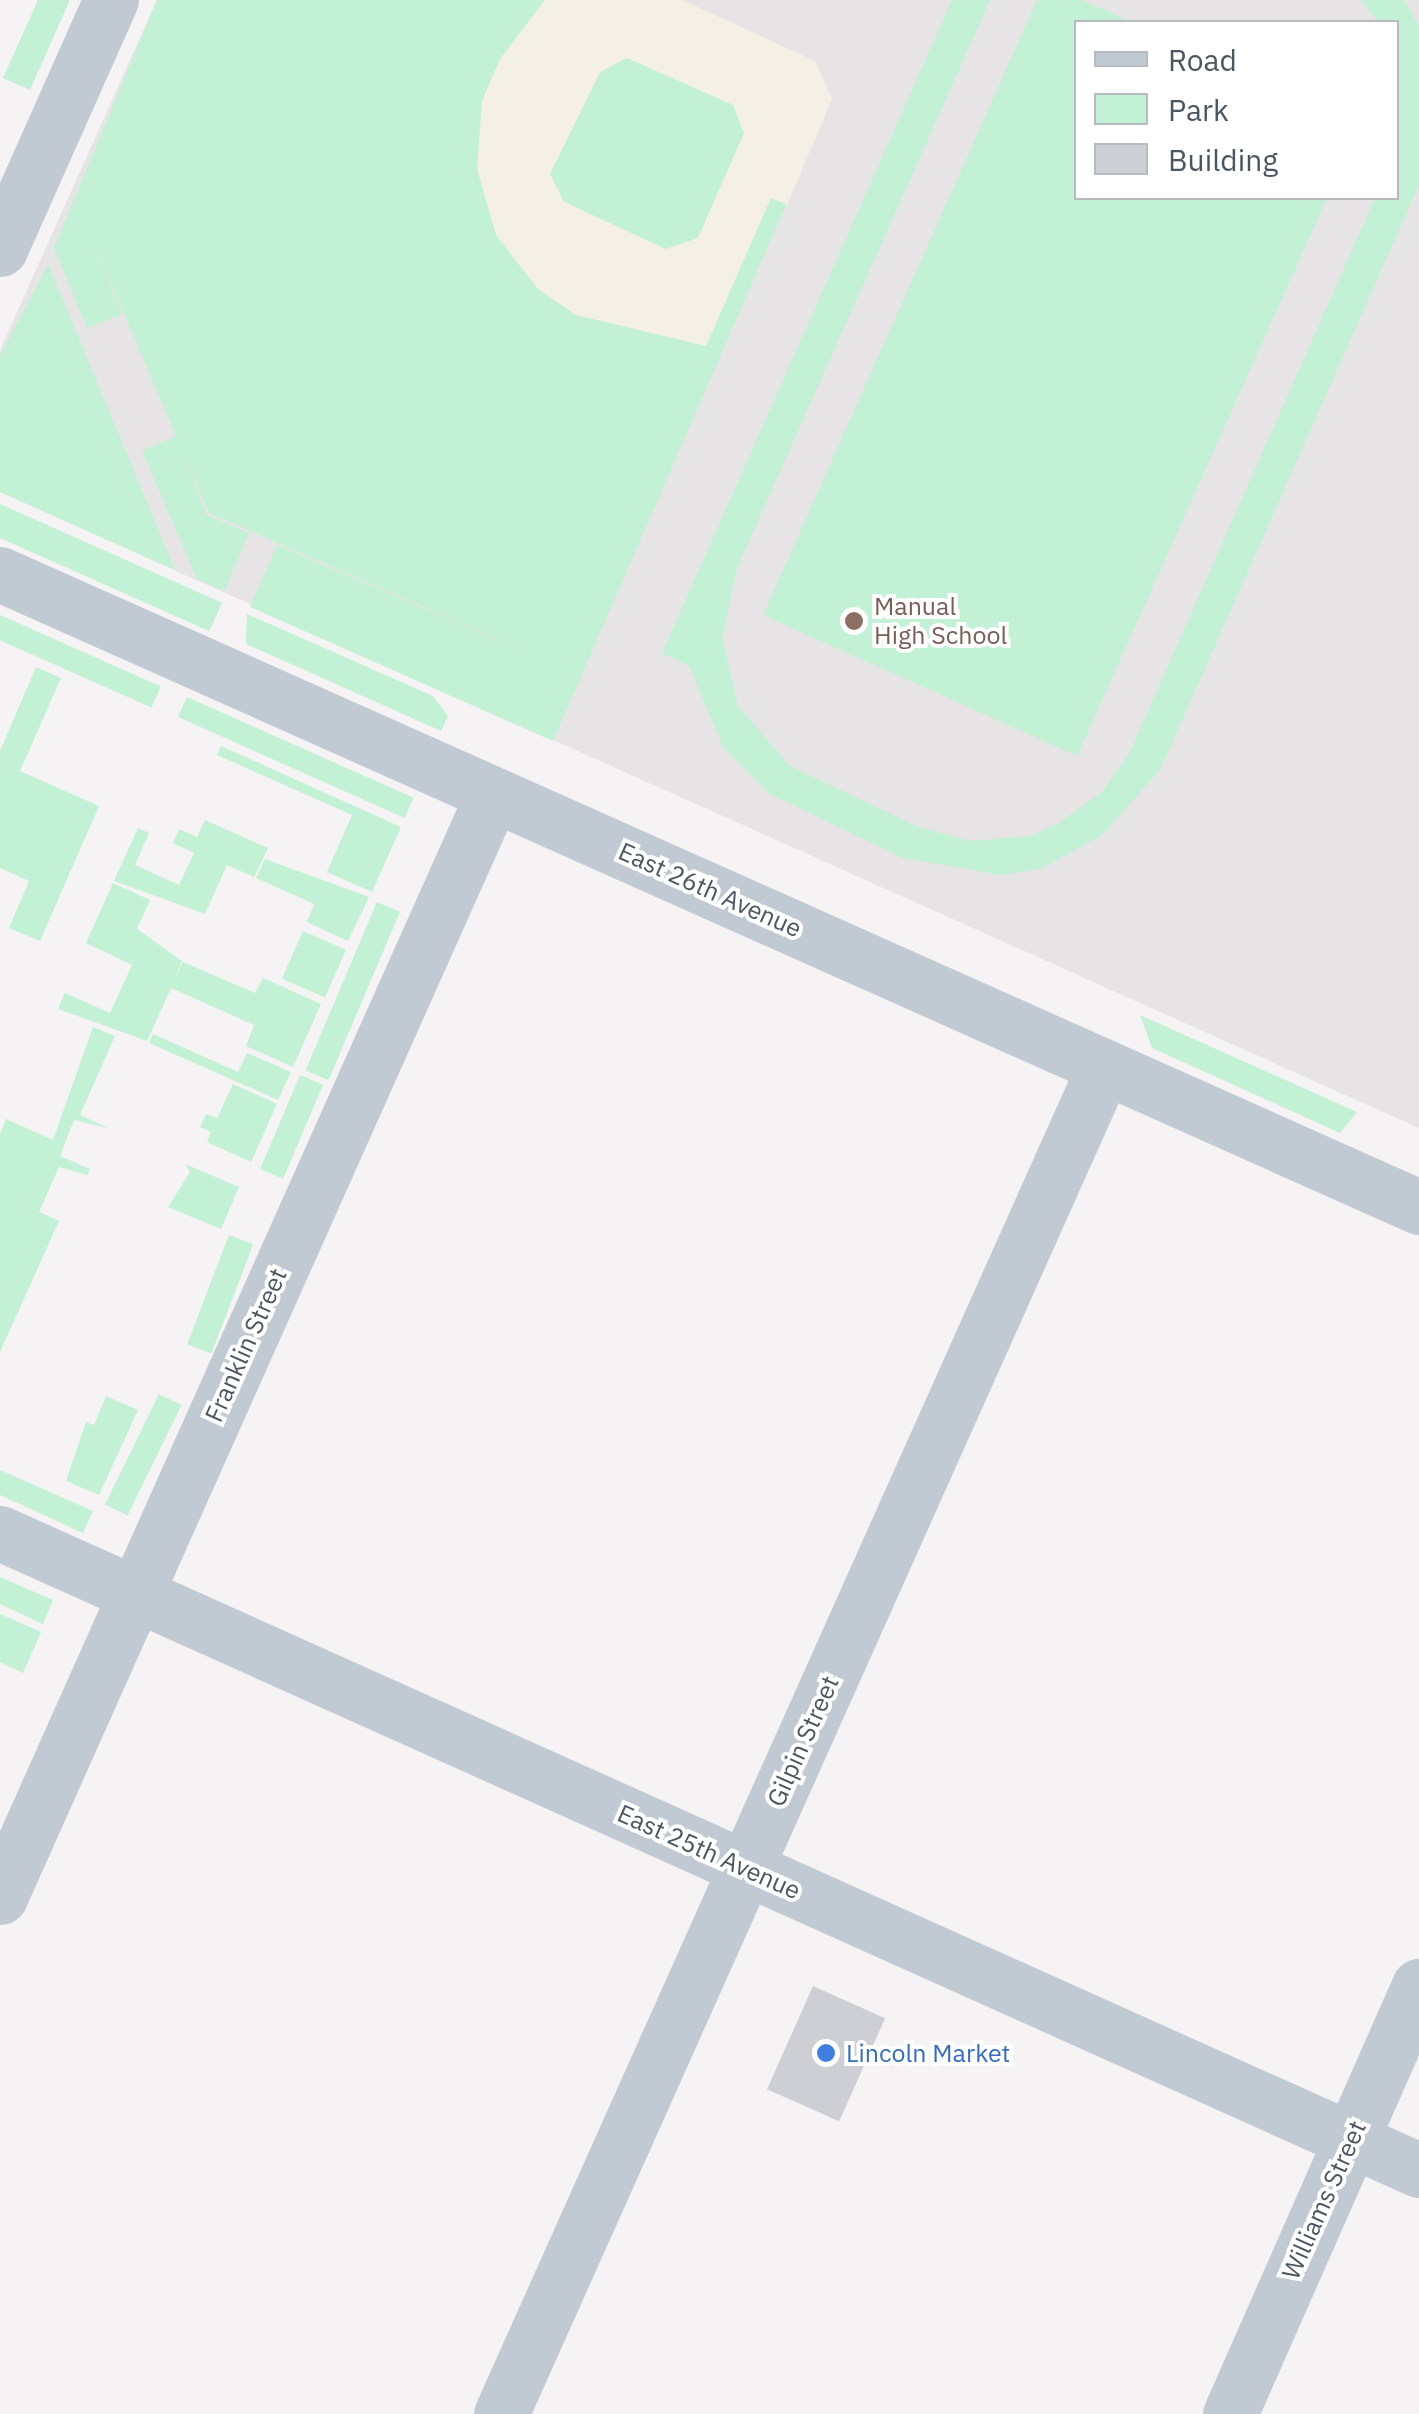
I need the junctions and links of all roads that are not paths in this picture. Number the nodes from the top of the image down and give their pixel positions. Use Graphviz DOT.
graph roads {
  1 [pos="110,0"];
  2 [pos="0,249"];
  3 [pos="0,574"];
  4 [pos="493,794"];
  5 [pos="1104,1066"];
  6 [pos="1419,1207"];
  7 [pos="0,1533"];
  8 [pos="136,1594"];
  9 [pos="746,1868"];
  10 [pos="0,1897"];
  11 [pos="1419,1986"];
  12 [pos="1350,2139"];
  13 [pos="1419,2170"];
  14 [pos="500,2414"];
  15 [pos="1230,2414"];
  1 -- 2 [label="street"];
  3 -- 4 [label="street, East 26th Avenue"];
  4 -- 5 [label="street, East 26th Avenue"];
  4 -- 8 [label="street, Franklin Street"];
  5 -- 6 [label="street, East 26th Avenue"];
  5 -- 9 [label="street, Gilpin Street"];
  7 -- 8 [label="street, East 25th Avenue"];
  8 -- 9 [label="street, East 25th Avenue"];
  8 -- 10 [label="street, Franklin Street"];
  9 -- 12 [label="street, East 25th Avenue"];
  9 -- 14 [label="street, Gilpin Street"];
  11 -- 12 [label="street, Williams Street"];
  12 -- 13 [label="street, East 25th Avenue"];
  12 -- 15 [label="street, Williams Street"];
}
